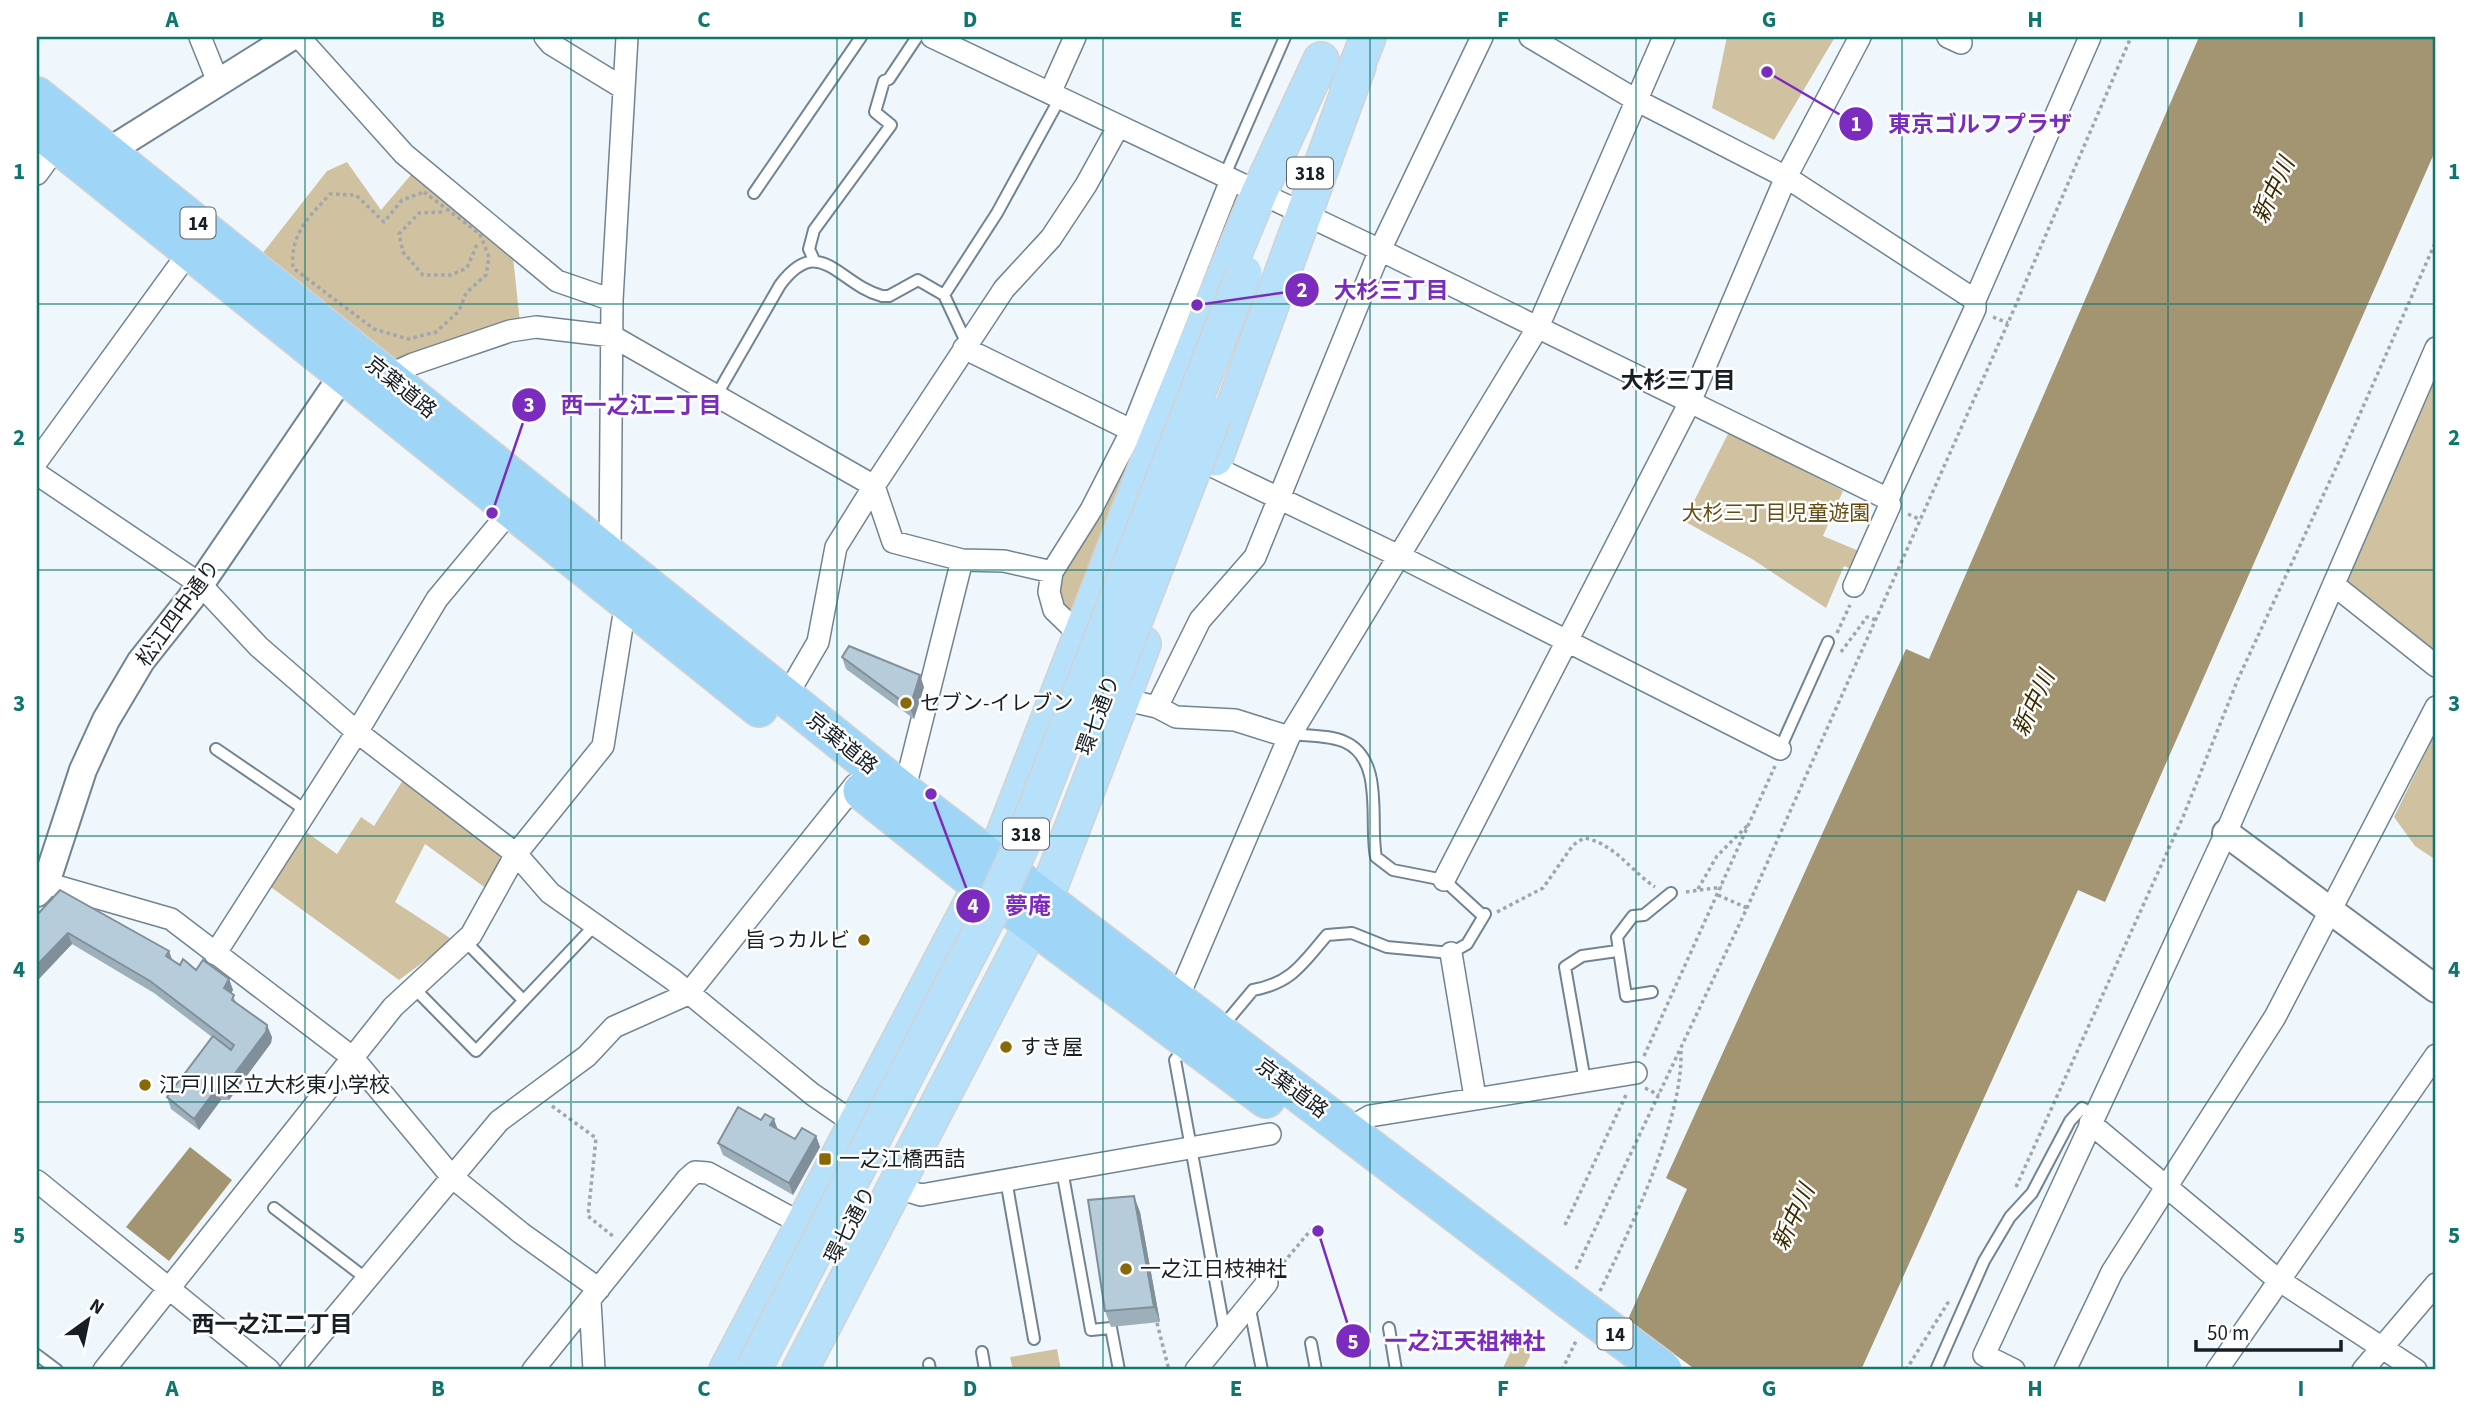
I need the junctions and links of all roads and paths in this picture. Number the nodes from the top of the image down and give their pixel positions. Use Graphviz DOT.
graph roads {
  1 [pos="200,37"];
  2 [pos="291,37"];
  3 [pos="299,37"];
  4 [pos="545,37"];
  5 [pos="626,37"];
  6 [pos="861,37"];
  7 [pos="917,37"];
  8 [pos="932,37"];
  9 [pos="1075,37"];
  10 [pos="1285,37"];
  11 [pos="1482,37"];
  12 [pos="1530,37"];
  13 [pos="1664,37"];
  14 [pos="1860,37"];
  15 [pos="2090,37"];
  16 [pos="2132,37"];
  17 [pos="1326,48"];
  18 [pos="1363,52"];
  19 [pos="219,84"];
  20 [pos="623,88"];
  21 [pos="1055,95"];
  22 [pos="37,96"];
  23 [pos="1636,100"];
  24 [pos="1118,127"];
  25 [pos="47,137"];
  26 [pos="108,151"];
  27 [pos="37,174"];
  28 [pos="1786,177"];
  29 [pos="754,194"];
  30 [pos="1264,196"];
  31 [pos="450,211"];
  32 [pos="481,234"];
  33 [pos="2436,241"];
  34 [pos="1380,250"];
  35 [pos="189,252"];
  36 [pos="814,260"];
  37 [pos="1255,277"];
  38 [pos="944,295"];
  39 [pos="612,300"];
  40 [pos="1975,300"];
  41 [pos="1538,327"];
  42 [pos="611,336"];
  43 [pos="965,346"];
  44 [pos="2436,348"];
  45 [pos="350,363"];
  46 [pos="380,387"];
  47 [pos="716,396"];
  48 [pos="1690,402"];
  49 [pos="1144,436"];
  50 [pos="37,461"];
  51 [pos="1212,466"];
  52 [pos="37,474"];
  53 [pos="874,486"];
  54 [pos="1278,497"];
  55 [pos="1888,499"];
  56 [pos="511,510"];
  57 [pos="610,554"];
  58 [pos="1401,557"];
  59 [pos="962,560"];
  60 [pos="1052,572"];
  61 [pos="200,584"];
  62 [pos="2334,585"];
  63 [pos="1854,586"];
  64 [pos="634,608"];
  65 [pos="1876,620"];
  66 [pos="1081,636"];
  67 [pos="1568,642"];
  68 [pos="1828,642"];
  69 [pos="1835,661"];
  70 [pos="2436,666"];
  71 [pos="786,697"];
  72 [pos="1122,699"];
  73 [pos="1157,707"];
  74 [pos="2436,707"];
  75 [pos="357,732"];
  76 [pos="1290,736"];
  77 [pos="216,749"];
  78 [pos="1780,749"];
  79 [pos="855,785"];
  80 [pos="904,792"];
  81 [pos="307,811"];
  82 [pos="1753,820"];
  83 [pos="2226,833"];
  84 [pos="516,854"];
  85 [pos="43,872"];
  86 [pos="987,873"];
  87 [pos="1444,880"];
  88 [pos="1722,887"];
  89 [pos="1698,889"];
  90 [pos="1671,893"];
  91 [pos="1718,895"];
  92 [pos="1747,908"];
  93 [pos="2332,910"];
  94 [pos="1038,911"];
  95 [pos="1483,914"];
  96 [pos="595,925"];
  97 [pos="465,941"];
  98 [pos="1617,951"];
  99 [pos="1451,953"];
  100 [pos="215,954"];
  101 [pos="414,988"];
  102 [pos="2436,989"];
  103 [pos="1652,992"];
  104 [pos="688,994"];
  105 [pos="523,1000"];
  106 [pos="1177,1000"];
  107 [pos="1204,1037"];
  108 [pos="1681,1049"];
  109 [pos="2436,1055"];
  110 [pos="352,1057"];
  111 [pos="1636,1073"];
  112 [pos="1585,1081"];
  113 [pos="536,1095"];
  114 [pos="1475,1097"];
  115 [pos="2092,1119"];
  116 [pos="857,1125"];
  117 [pos="1270,1134"];
  118 [pos="1352,1134"];
  119 [pos="1191,1149"];
  120 [pos="1062,1170"];
  121 [pos="452,1177"];
  122 [pos="1006,1180"];
  123 [pos="895,1187"];
  124 [pos="2166,1188"];
  125 [pos="2015,1190"];
  126 [pos="40,1191"];
  127 [pos="274,1208"];
  128 [pos="804,1225"];
  129 [pos="1315,1225"];
  130 [pos="1565,1226"];
  131 [pos="629,1250"];
  132 [pos="2277,1279"];
  133 [pos="368,1280"];
  134 [pos="1267,1283"];
  135 [pos="2436,1284"];
  136 [pos="168,1288"];
  137 [pos="1955,1291"];
  138 [pos="594,1295"];
  139 [pos="1250,1304"];
  140 [pos="1572,1308"];
  141 [pos="1157,1323"];
  142 [pos="1389,1328"];
  143 [pos="1225,1334"];
  144 [pos="1034,1339"];
  145 [pos="1311,1343"];
  146 [pos="2383,1346"];
  147 [pos="982,1352"];
  148 [pos="37,1354"];
  149 [pos="1204,1366"];
  150 [pos="57,1370"];
  151 [pos="104,1370"];
  152 [pos="269,1370"];
  153 [pos="291,1370"];
  154 [pos="533,1370"];
  155 [pos="594,1370"];
  156 [pos="727,1370"];
  157 [pos="752,1370"];
  158 [pos="775,1370"];
  159 [pos="800,1370"];
  160 [pos="985,1370"];
  161 [pos="1119,1370"];
  162 [pos="1169,1370"];
  163 [pos="1262,1370"];
  164 [pos="1316,1370"];
  165 [pos="1396,1370"];
  166 [pos="1562,1370"];
  167 [pos="1627,1370"];
  168 [pos="1663,1370"];
  169 [pos="1906,1370"];
  170 [pos="1936,1370"];
  171 [pos="2014,1370"];
  172 [pos="2065,1370"];
  173 [pos="2217,1370"];
  174 [pos="2363,1370"];
  175 [pos="2416,1370"];
  1 -- 19 [label="street"];
  2 -- 19 [label="street"];
  3 -- 39 [label="street"];
  4 -- 20 [label="street"];
  5 -- 20 [label="street"];
  6 -- 29 [label="lane"];
  7 -- 36 [label="lane"];
  8 -- 21 [label="street"];
  9 -- 21 [label="street"];
  10 -- 30 [label="lane"];
  11 -- 34 [label="street"];
  12 -- 23 [label="street"];
  13 -- 23 [label="street"];
  14 -- 28 [label="street"];
  15 -- 40 [label="street"];
  16 -- 65 [label="path"];
  17 -- 30 [label="main road"];
  18 -- 30 [label="main road, 318"];
  19 -- 26 [label="street"];
  20 -- 39 [label="street"];
  21 -- 24 [label="street"];
  21 -- 38 [label="lane"];
  22 -- 26 [label="highway, 京葉道路 / 14"];
  23 -- 28 [label="street"];
  23 -- 41 [label="street"];
  24 -- 30 [label="street"];
  24 -- 43 [label="street"];
  25 -- 27 [label="street"];
  25 -- 35 [label="highway, 京葉道路 / 14"];
  26 -- 45 [label="highway, 京葉道路 / 14"];
  28 -- 40 [label="street"];
  28 -- 48 [label="street"];
  30 -- 34 [label="street"];
  30 -- 37 [label="main road, 環七通り / 318"];
  30 -- 49 [label="main road"];
  30 -- 51 [label="main road, 318"];
  31 -- 32 [label="path"];
  31 -- 32 [label="path"];
  31 -- 32 [label="path"];
  33 -- 125 [label="path"];
  34 -- 41 [label="street"];
  34 -- 54 [label="street"];
  35 -- 45 [label="highway, 京葉道路 / 14"];
  35 -- 50 [label="street"];
  36 -- 38 [label="lane"];
  36 -- 47 [label="lane"];
  37 -- 157 [label="main road, 環七通り / 318, bridge"];
  37 -- 158 [label="main road, 環七通り / 318, bridge"];
  38 -- 43 [label="lane"];
  39 -- 42 [label="street"];
  40 -- 55 [label="street"];
  41 -- 48 [label="street"];
  41 -- 58 [label="street"];
  42 -- 46 [label="street"];
  42 -- 47 [label="street"];
  42 -- 57 [label="street"];
  43 -- 49 [label="street"];
  43 -- 53 [label="street"];
  44 -- 62 [label="street"];
  45 -- 46 [label="highway, 京葉道路 / 14"];
  45 -- 61 [label="street, 松江四中通り"];
  46 -- 56 [label="highway, 京葉道路 / 14"];
  46 -- 57 [label="highway, 京葉道路 / 14"];
  47 -- 53 [label="street"];
  48 -- 55 [label="street"];
  48 -- 67 [label="street"];
  49 -- 60 [label="street"];
  49 -- 66 [label="main road"];
  51 -- 54 [label="street"];
  51 -- 72 [label="main road, 318"];
  52 -- 61 [label="street"];
  53 -- 59 [label="street"];
  53 -- 71 [label="street"];
  54 -- 58 [label="street"];
  54 -- 73 [label="street"];
  55 -- 63 [label="street"];
  56 -- 64 [label="highway, 京葉道路 / 14"];
  56 -- 75 [label="street"];
  57 -- 71 [label="highway, 京葉道路 / 14"];
  58 -- 67 [label="street"];
  58 -- 76 [label="street"];
  59 -- 60 [label="street"];
  59 -- 80 [label="street"];
  60 -- 66 [label="street"];
  61 -- 75 [label="street"];
  61 -- 85 [label="street, 松江四中通り"];
  62 -- 70 [label="street"];
  62 -- 83 [label="street"];
  64 -- 79 [label="highway, 京葉道路 / 14"];
  64 -- 84 [label="street"];
  65 -- 69 [label="path"];
  65 -- 92 [label="path"];
  66 -- 86 [label="main road"];
  67 -- 78 [label="street"];
  67 -- 87 [label="street"];
  68 -- 78 [label="lane"];
  71 -- 80 [label="highway, 京葉道路 / 14"];
  72 -- 73 [label="street"];
  72 -- 94 [label="main road, 318"];
  73 -- 76 [label="street"];
  74 -- 93 [label="street"];
  75 -- 81 [label="street"];
  75 -- 84 [label="street"];
  76 -- 87 [label="lane"];
  76 -- 106 [label="street"];
  77 -- 81 [label="lane"];
  78 -- 82 [label="path"];
  79 -- 86 [label="highway, 京葉道路 / 14"];
  79 -- 104 [label="street"];
  80 -- 86 [label="highway, 京葉道路 / 14"];
  81 -- 100 [label="street"];
  82 -- 88 [label="path"];
  82 -- 89 [label="path"];
  83 -- 93 [label="street"];
  83 -- 115 [label="street"];
  84 -- 96 [label="street"];
  84 -- 97 [label="street"];
  85 -- 100 [label="street"];
  86 -- 94 [label="highway, 京葉道路 / 14"];
  86 -- 116 [label="main road"];
  87 -- 95 [label="lane"];
  88 -- 89 [label="path"];
  88 -- 91 [label="path"];
  89 -- 90 [label="path"];
  90 -- 95 [label="path"];
  90 -- 98 [label="lane"];
  91 -- 92 [label="path"];
  91 -- 111 [label="path"];
  92 -- 108 [label="path"];
  93 -- 102 [label="street"];
  93 -- 124 [label="street"];
  94 -- 106 [label="highway, 京葉道路 / 14"];
  94 -- 107 [label="highway, 京葉道路 / 14"];
  94 -- 123 [label="main road, 318"];
  95 -- 99 [label="lane"];
  96 -- 104 [label="street"];
  96 -- 105 [label="lane"];
  97 -- 101 [label="street"];
  97 -- 105 [label="lane"];
  98 -- 103 [label="lane"];
  98 -- 112 [label="lane"];
  99 -- 107 [label="lane"];
  99 -- 114 [label="street"];
  100 -- 110 [label="street"];
  101 -- 105 [label="lane"];
  101 -- 110 [label="street"];
  104 -- 113 [label="street"];
  104 -- 116 [label="street"];
  106 -- 107 [label="highway, 京葉道路 / 14"];
  107 -- 118 [label="highway, 京葉道路 / 14"];
  107 -- 119 [label="lane"];
  107 -- 140 [label="highway, 京葉道路 / 14"];
  108 -- 140 [label="path"];
  108 -- 140 [label="path"];
  109 -- 132 [label="street"];
  110 -- 121 [label="street"];
  110 -- 136 [label="street"];
  111 -- 112 [label="street"];
  111 -- 130 [label="path"];
  112 -- 114 [label="street"];
  113 -- 121 [label="street"];
  113 -- 131 [label="path"];
  114 -- 118 [label="street"];
  115 -- 124 [label="street"];
  115 -- 170 [label="lane"];
  115 -- 171 [label="street"];
  116 -- 128 [label="main road"];
  117 -- 119 [label="street"];
  118 -- 140 [label="highway, 京葉道路 / 14"];
  119 -- 120 [label="street"];
  119 -- 143 [label="lane"];
  120 -- 122 [label="street"];
  120 -- 161 [label="lane"];
  121 -- 133 [label="street"];
  121 -- 138 [label="street"];
  122 -- 123 [label="street"];
  122 -- 144 [label="lane"];
  123 -- 159 [label="main road, 318"];
  124 -- 132 [label="street"];
  124 -- 172 [label="street"];
  126 -- 136 [label="street"];
  127 -- 133 [label="lane"];
  128 -- 131 [label="street"];
  128 -- 156 [label="main road"];
  129 -- 134 [label="path"];
  131 -- 138 [label="street"];
  132 -- 146 [label="street"];
  132 -- 173 [label="street"];
  133 -- 153 [label="street"];
  134 -- 139 [label="street"];
  135 -- 146 [label="street"];
  136 -- 151 [label="street"];
  136 -- 152 [label="street"];
  137 -- 169 [label="path"];
  138 -- 154 [label="street"];
  138 -- 155 [label="street"];
  139 -- 143 [label="street"];
  139 -- 163 [label="lane"];
  140 -- 166 [label="path"];
  140 -- 167 [label="highway, 京葉道路 / 14"];
  140 -- 168 [label="highway, 京葉道路 / 14, bridge"];
  141 -- 162 [label="path"];
  142 -- 165 [label="lane"];
  143 -- 149 [label="street"];
  145 -- 164 [label="lane"];
  146 -- 174 [label="street"];
  146 -- 175 [label="street"];
  147 -- 160 [label="lane"];
  148 -- 150 [label="lane"];
}
